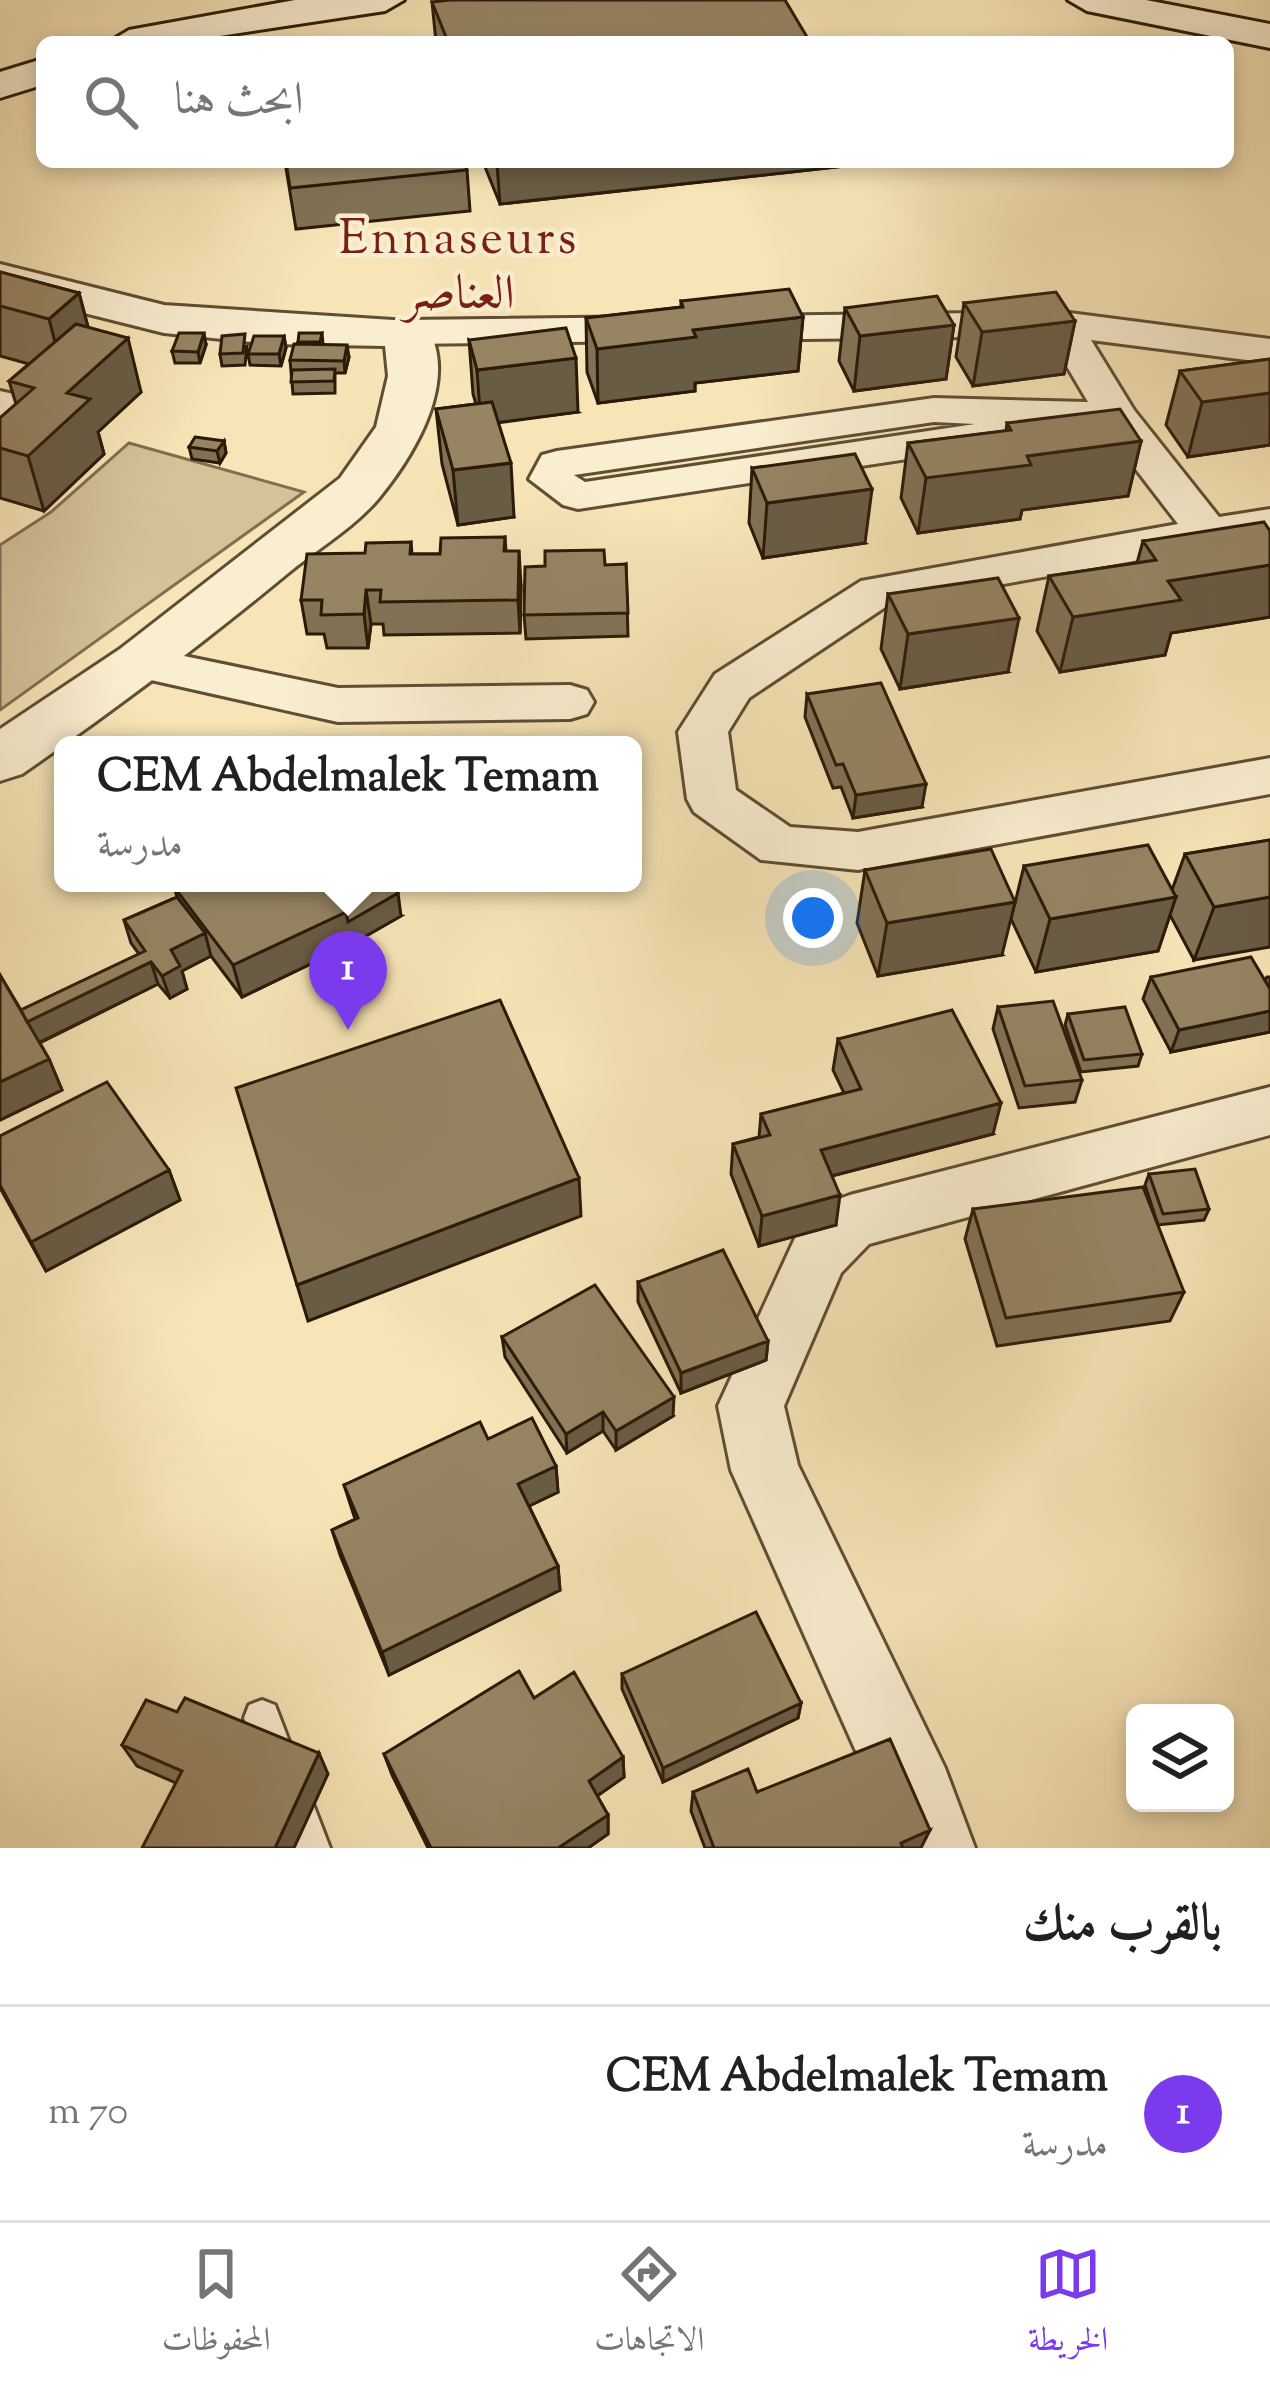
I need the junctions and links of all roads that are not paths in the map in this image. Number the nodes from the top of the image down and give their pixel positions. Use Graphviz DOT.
graph roads {
  1 [pos="385,0"];
  2 [pos="1088,0"];
  3 [pos="1121,0"];
  4 [pos="1270,32"];
  5 [pos="156,36"];
  6 [pos="36,68"];
  7 [pos="36,70"];
  8 [pos="0,72"];
  9 [pos="0,86"];
  10 [pos="0,278"];
  11 [pos="1062,324"];
  12 [pos="407,332"];
  13 [pos="1270,351"];
  14 [pos="1116,415"];
  15 [pos="1270,523"];
  16 [pos="1208,533"];
  17 [pos="141,663"];
  18 [pos="570,702"];
  19 [pos="350,725"];
  20 [pos="0,759"];
  21 [pos="1270,776"];
  22 [pos="1270,1111"];
  23 [pos="262,1718"];
  24 [pos="311,1848"];
  25 [pos="937,1848"];
  1 -- 5 [label="street"];
  2 -- 4 [label="street"];
  3 -- 4 [label="street"];
  6 -- 8 [label="street"];
  7 -- 9 [label="street"];
  10 -- 12 [label="street"];
  11 -- 12 [label="street"];
  11 -- 13 [label="street"];
  11 -- 14 [label="street"];
  12 -- 17 [label="street"];
  14 -- 14 [label="street"];
  14 -- 16 [label="street"];
  15 -- 16 [label="street"];
  16 -- 21 [label="street"];
  17 -- 19 [label="street"];
  17 -- 20 [label="street"];
  18 -- 19 [label="street"];
  22 -- 25 [label="street"];
  23 -- 24 [label="lane"];
}
